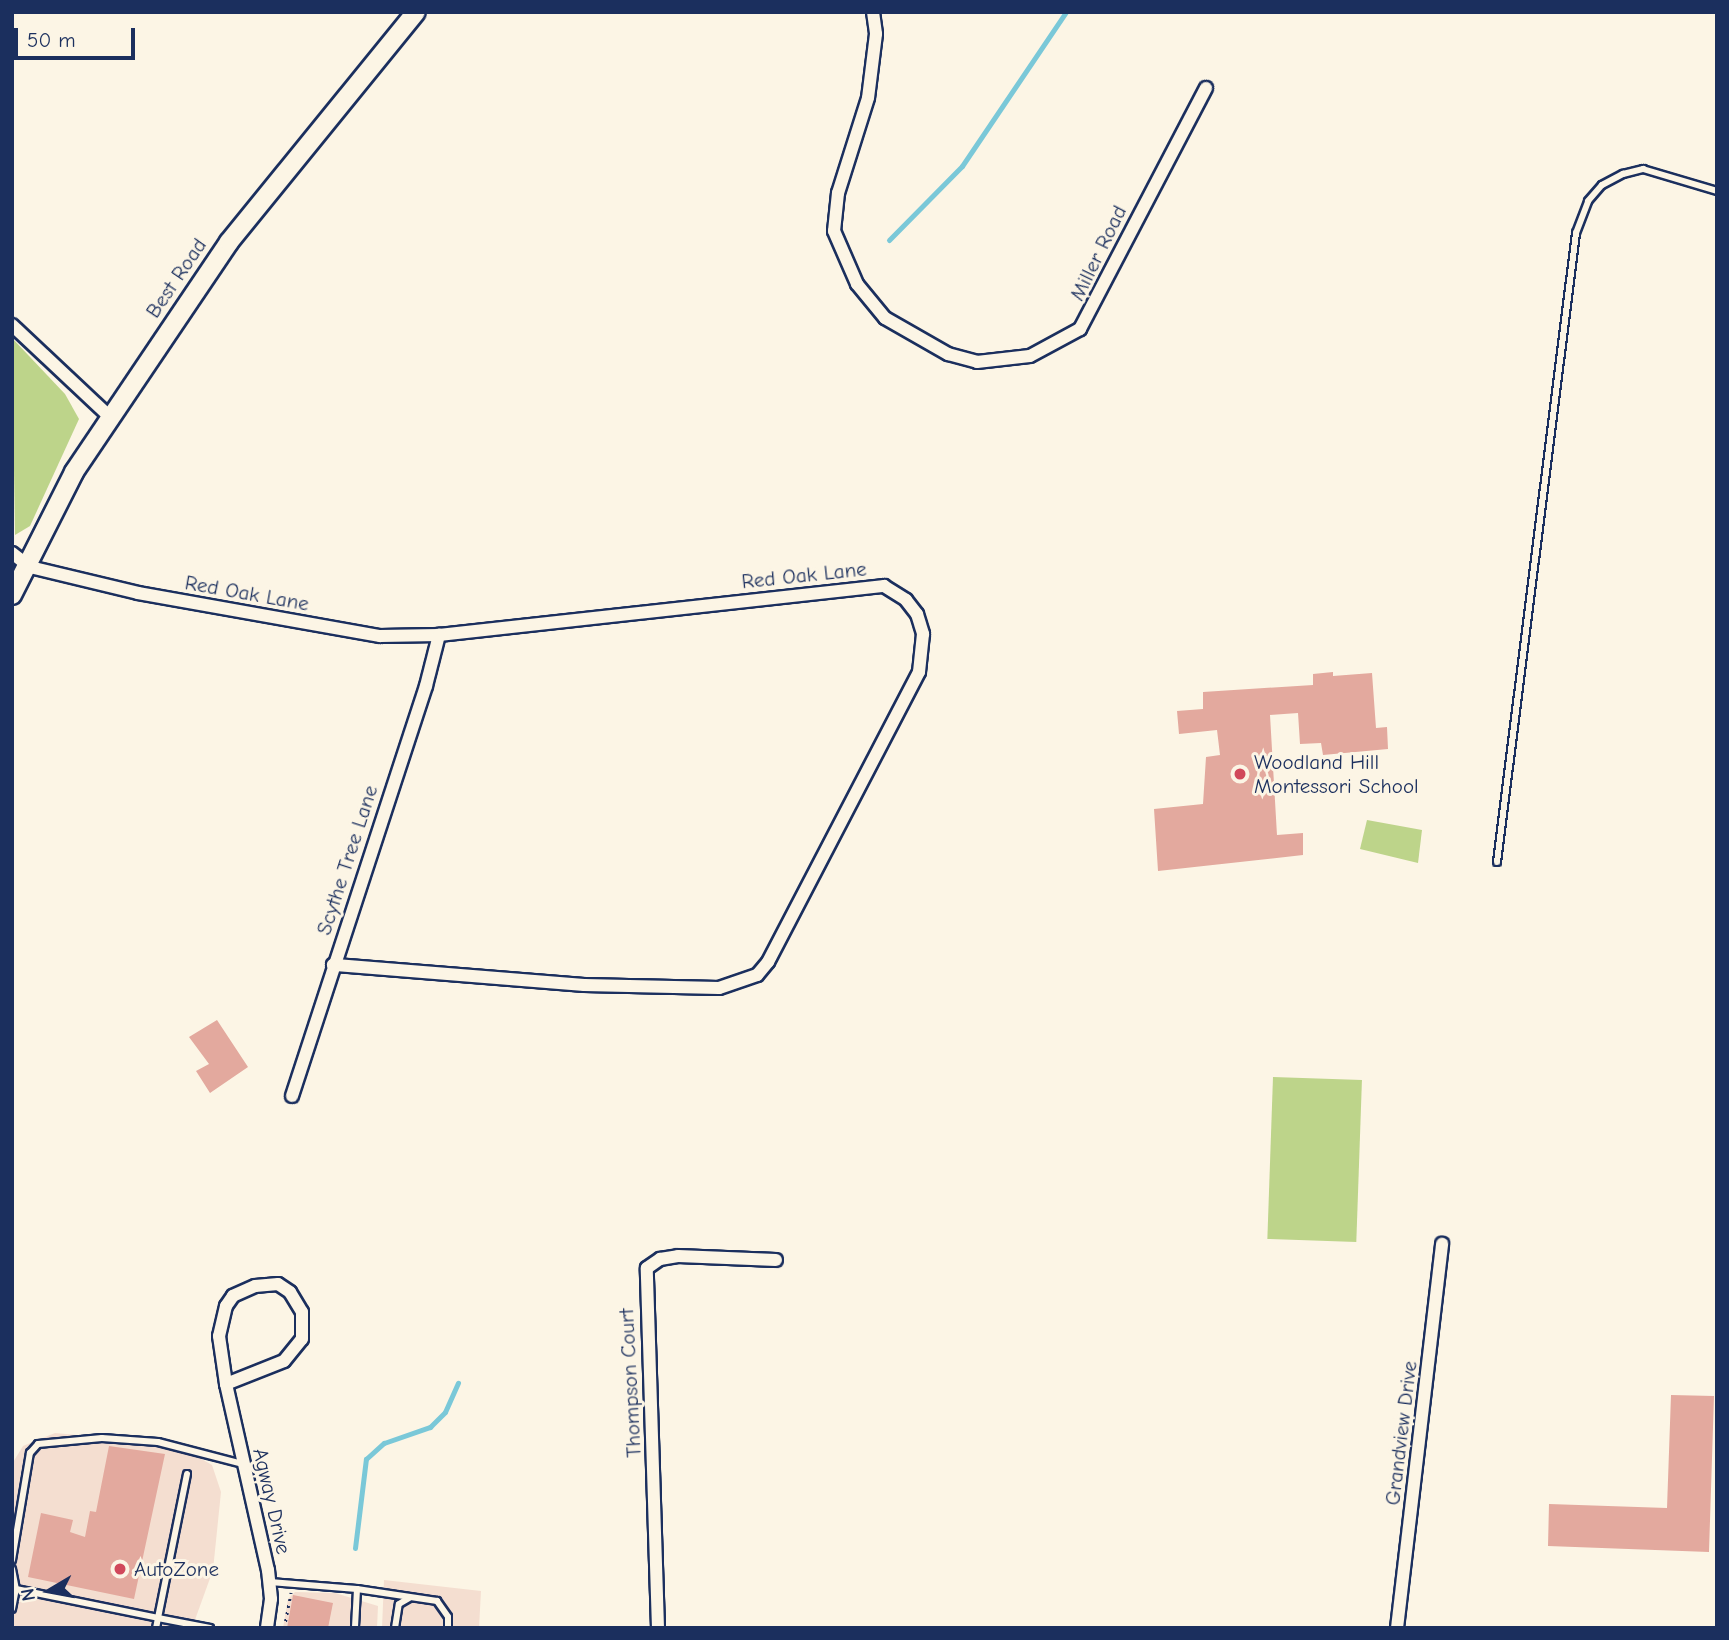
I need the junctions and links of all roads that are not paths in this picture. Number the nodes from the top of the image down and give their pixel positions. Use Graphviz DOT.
graph roads {
  1 [pos="416,12"];
  2 [pos="873,12"];
  3 [pos="1206,88"];
  4 [pos="1717,191"];
  5 [pos="12,325"];
  6 [pos="109,416"];
  7 [pos="12,553"];
  8 [pos="30,567"];
  9 [pos="12,595"];
  10 [pos="439,635"];
  11 [pos="1497,862"];
  12 [pos="333,965"];
  13 [pos="292,1096"];
  14 [pos="1442,1244"];
  15 [pos="776,1260"];
  16 [pos="226,1384"];
  17 [pos="243,1464"];
  18 [pos="187,1474"];
  19 [pos="12,1560"];
  20 [pos="12,1569"];
  21 [pos="270,1583"];
  22 [pos="16,1589"];
  23 [pos="357,1589"];
  24 [pos="409,1598"];
  25 [pos="12,1609"];
  26 [pos="158,1618"];
  27 [pos="156,1628"];
  28 [pos="211,1628"];
  29 [pos="267,1628"];
  30 [pos="355,1628"];
  31 [pos="395,1628"];
  32 [pos="448,1628"];
  33 [pos="658,1628"];
  34 [pos="1397,1628"];
  1 -- 6 [label="street, Best Road"];
  2 -- 3 [label="street, Miller Road"];
  4 -- 11 [label="lane"];
  5 -- 6 [label="street"];
  6 -- 8 [label="street, Best Road"];
  7 -- 8 [label="street"];
  8 -- 9 [label="street, Best Road"];
  8 -- 10 [label="street, Red Oak Lane"];
  10 -- 12 [label="street, Scythe Tree Lane"];
  10 -- 12 [label="street, Red Oak Lane"];
  12 -- 13 [label="street, Scythe Tree Lane"];
  14 -- 34 [label="street, Grandview Drive"];
  15 -- 33 [label="street, Thompson Court"];
  16 -- 16 [label="street, Agway Drive"];
  16 -- 17 [label="street, Agway Drive"];
  17 -- 19 [label="lane"];
  17 -- 21 [label="street, Agway Drive"];
  18 -- 26 [label="lane"];
  20 -- 22 [label="lane"];
  21 -- 23 [label="lane"];
  21 -- 29 [label="street, Agway Drive"];
  22 -- 25 [label="lane"];
  22 -- 26 [label="lane"];
  23 -- 24 [label="lane"];
  23 -- 30 [label="lane"];
  24 -- 31 [label="lane"];
  24 -- 32 [label="lane"];
  26 -- 27 [label="lane"];
  26 -- 28 [label="lane"];
}
